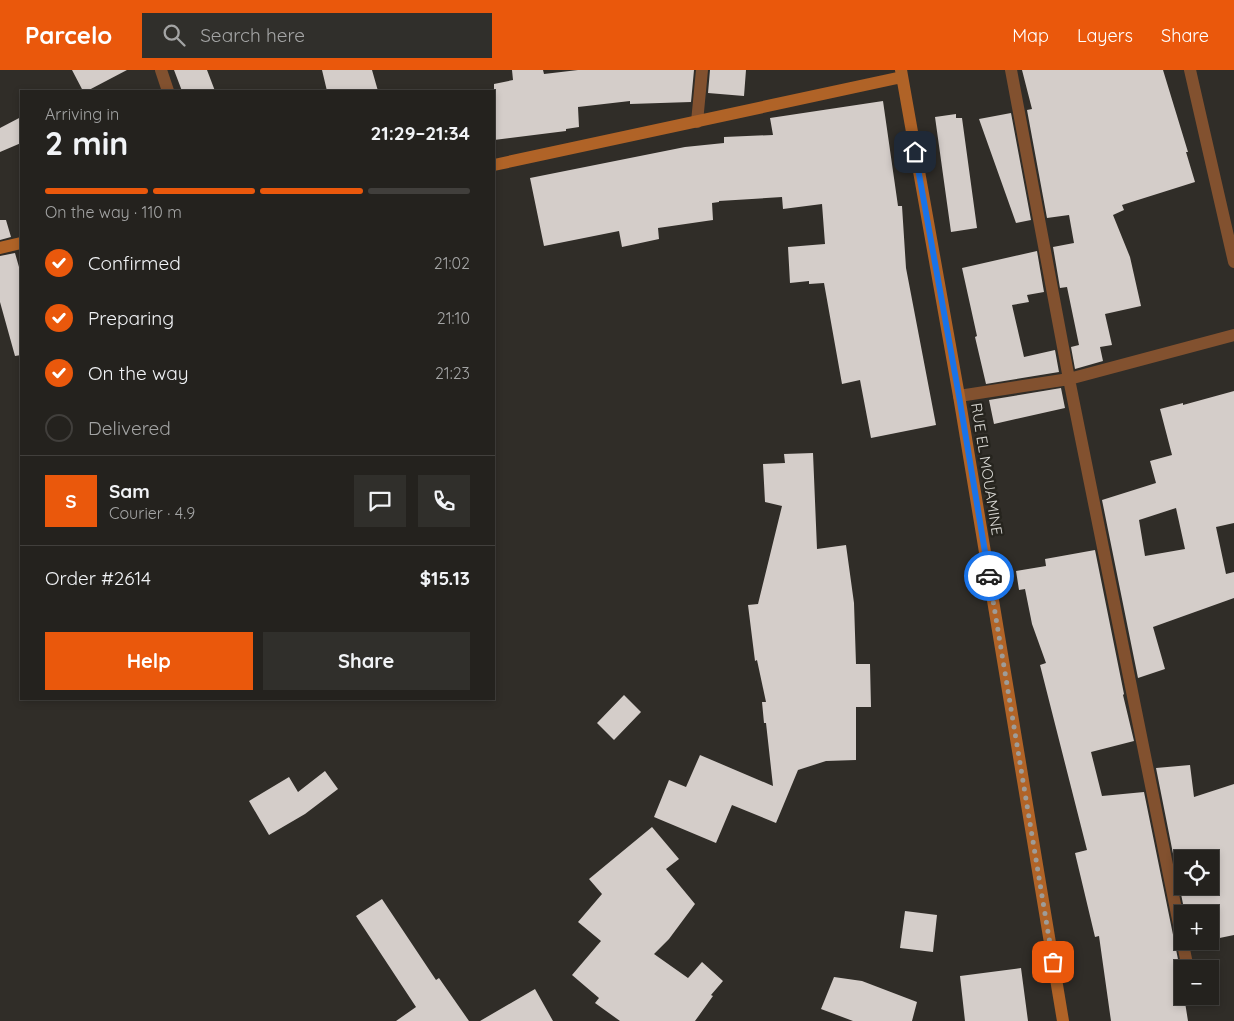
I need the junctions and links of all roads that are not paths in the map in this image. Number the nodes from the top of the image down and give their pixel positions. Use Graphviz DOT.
graph roads {
  1 [pos="162,70"];
  2 [pos="702,70"];
  3 [pos="1010,70"];
  4 [pos="1190,70"];
  5 [pos="901,74"];
  6 [pos="168,90"];
  7 [pos="697,122"];
  8 [pos="495,165"];
  9 [pos="20,242"];
  10 [pos="0,248"];
  11 [pos="1234,262"];
  12 [pos="1234,335"];
  13 [pos="1069,379"];
  14 [pos="959,396"];
  15 [pos="1186,960"];
  16 [pos="1063,1021"];
  1 -- 6 [label="street"];
  2 -- 7 [label="street"];
  3 -- 13 [label="street"];
  4 -- 11 [label="street"];
  5 -- 7 [label="main road"];
  5 -- 14 [label="main road, RUE EL MOUAMINE"];
  7 -- 8 [label="main road"];
  9 -- 10 [label="main road"];
  12 -- 13 [label="street"];
  13 -- 14 [label="street"];
  13 -- 15 [label="street"];
  14 -- 16 [label="main road, RUE EL MOUAMINE"];
}
